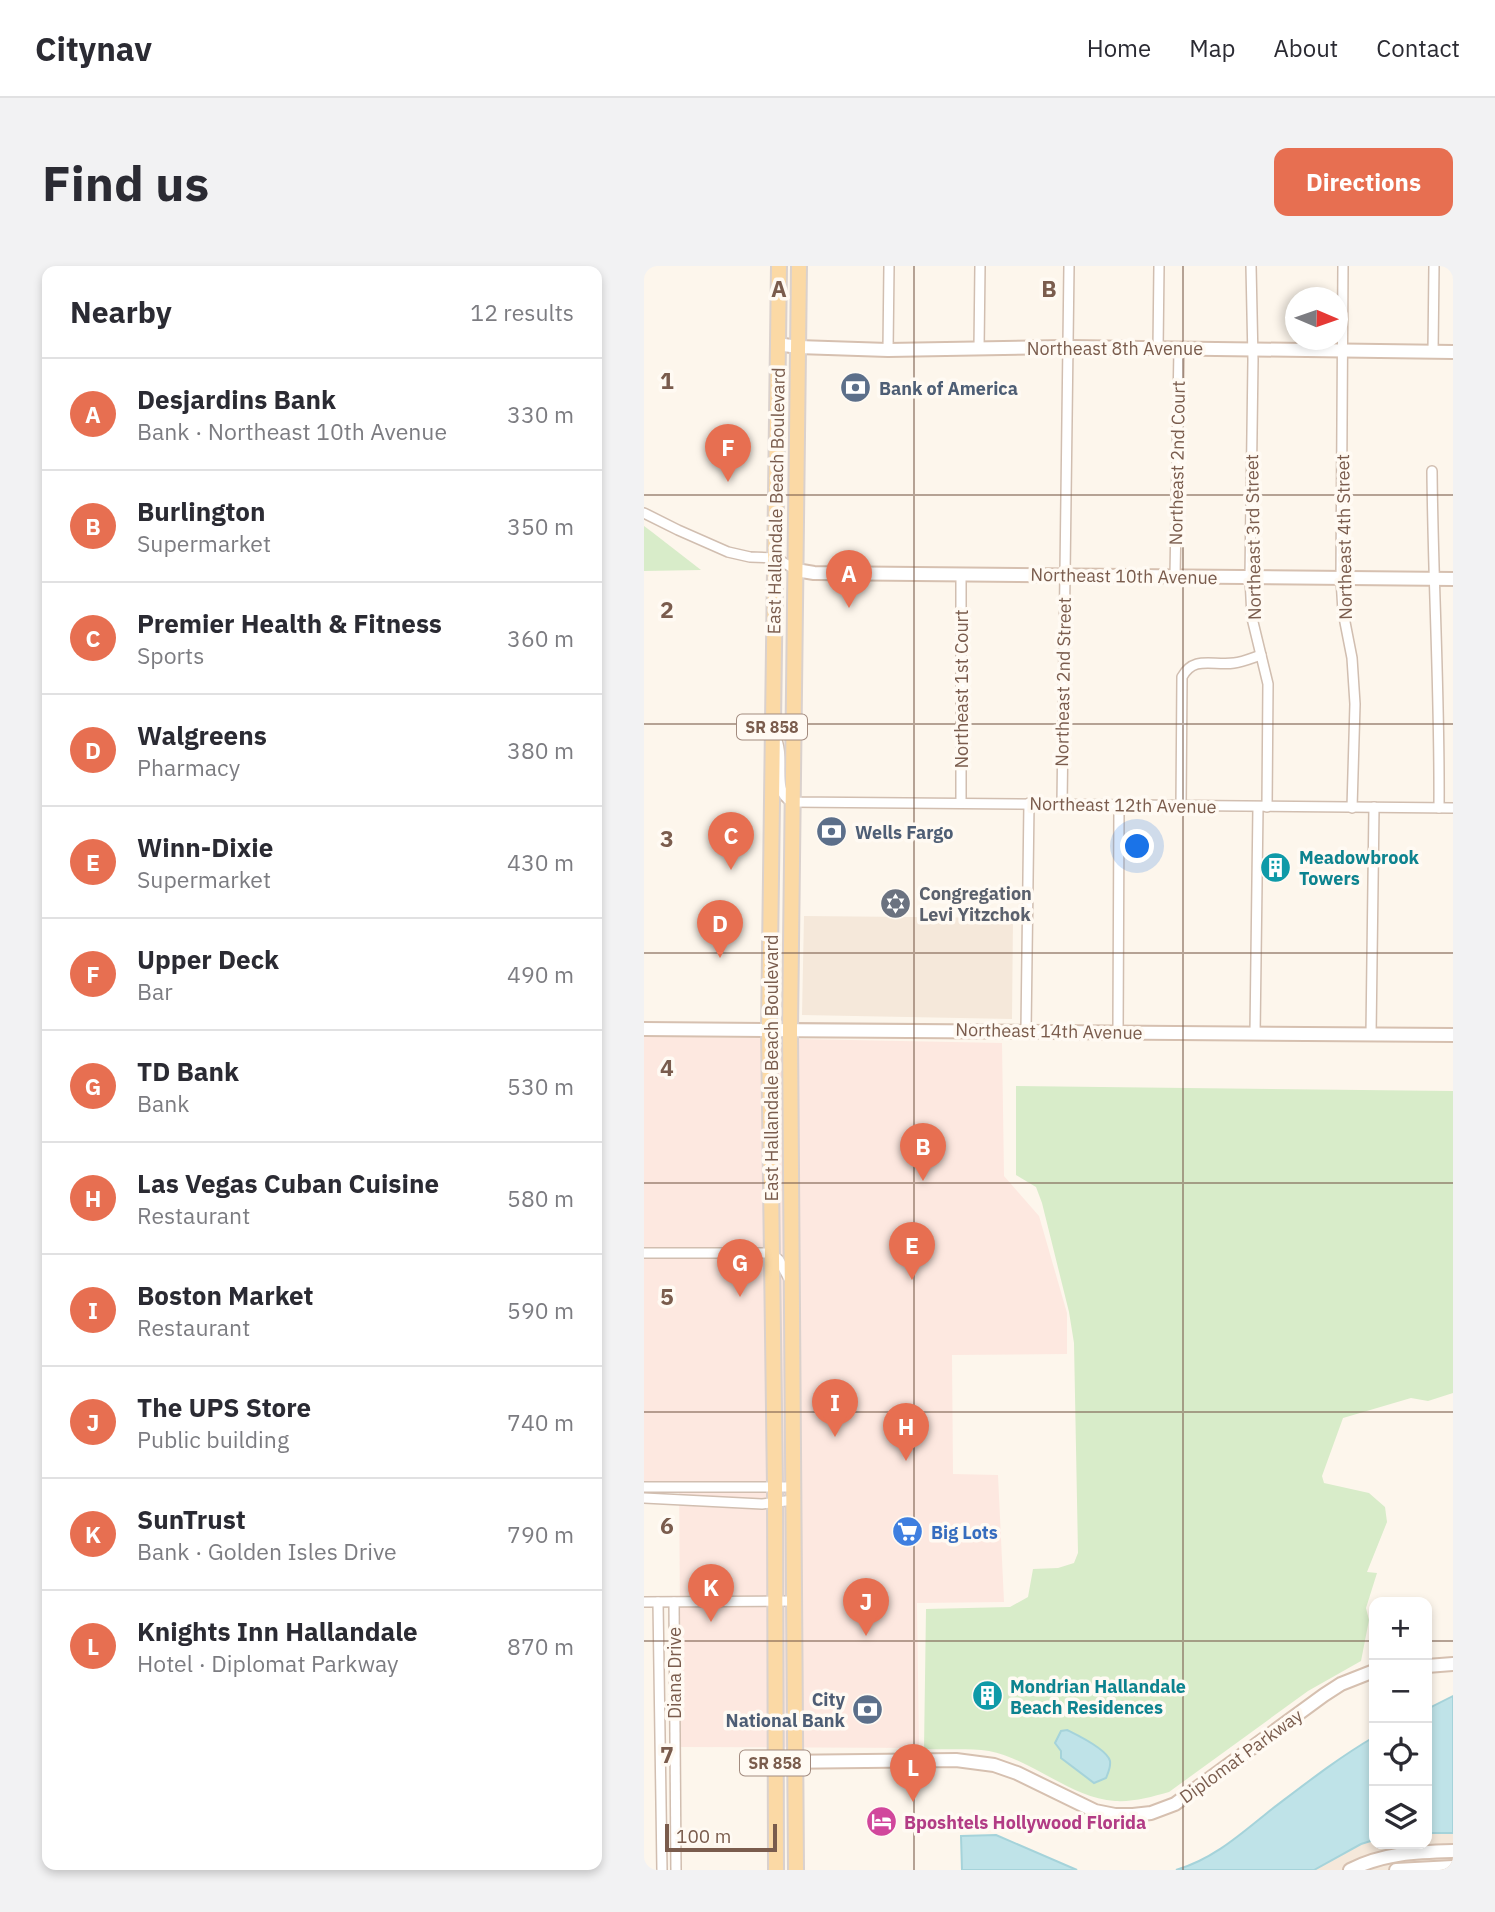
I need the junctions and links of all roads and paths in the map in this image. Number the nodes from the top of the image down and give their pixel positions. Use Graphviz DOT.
graph roads {
  1 [pos="779,266"];
  2 [pos="799,266"];
  3 [pos="889,266"];
  4 [pos="980,266"];
  5 [pos="1069,266"];
  6 [pos="1160,266"];
  7 [pos="1251,266"];
  8 [pos="1343,266"];
  9 [pos="1434,266"];
  10 [pos="1343,287"];
  11 [pos="777,344"];
  12 [pos="798,347"];
  13 [pos="1068,347"];
  14 [pos="979,348"];
  15 [pos="1158,349"];
  16 [pos="1180,349"];
  17 [pos="1251,349"];
  18 [pos="1285,349"];
  19 [pos="888,350"];
  20 [pos="1343,350"];
  21 [pos="1433,352"];
  22 [pos="1453,352"];
  23 [pos="1432,471"];
  24 [pos="644,513"];
  25 [pos="776,558"];
  26 [pos="796,570"];
  27 [pos="961,575"];
  28 [pos="1065,575"];
  29 [pos="1175,576"];
  30 [pos="1250,577"];
  31 [pos="1341,578"];
  32 [pos="1433,579"];
  33 [pos="1453,579"];
  34 [pos="1261,655"];
  35 [pos="772,730"];
  36 [pos="792,802"];
  37 [pos="772,803"];
  38 [pos="961,803"];
  39 [pos="1029,803"];
  40 [pos="1062,804"];
  41 [pos="1119,806"];
  42 [pos="1181,807"];
  43 [pos="1262,807"];
  44 [pos="1374,807"];
  45 [pos="1352,808"];
  46 [pos="1439,808"];
  47 [pos="1453,808"];
  48 [pos="791,876"];
  49 [pos="644,1029"];
  50 [pos="769,1030"];
  51 [pos="790,1030"];
  52 [pos="1026,1031"];
  53 [pos="1118,1032"];
  54 [pos="1255,1034"];
  55 [pos="1371,1035"];
  56 [pos="1453,1035"];
  57 [pos="771,1208"];
  58 [pos="791,1252"];
  59 [pos="771,1253"];
  60 [pos="644,1254"];
  61 [pos="792,1289"];
  62 [pos="644,1487"];
  63 [pos="775,1487"];
  64 [pos="793,1493"];
  65 [pos="644,1498"];
  66 [pos="775,1502"];
  67 [pos="775,1601"];
  68 [pos="794,1601"];
  69 [pos="644,1602"];
  70 [pos="658,1602"];
  71 [pos="674,1602"];
  72 [pos="1453,1664"];
  73 [pos="1432,1666"];
  74 [pos="1369,1673"];
  75 [pos="795,1761"];
  76 [pos="775,1762"];
  77 [pos="1453,1851"];
  78 [pos="1453,1867"];
  79 [pos="662,1870"];
  80 [pos="676,1870"];
  81 [pos="776,1870"];
  82 [pos="796,1870"];
  83 [pos="1350,1870"];
  84 [pos="1396,1870"];
  1 -- 11 [label="main road, East Hallandale Beach Boulevard / SR 858"];
  2 -- 12 [label="main road, East Hallandale Beach Boulevard / SR 858"];
  3 -- 19 [label="street"];
  4 -- 14 [label="street"];
  5 -- 13 [label="street, Northeast 2nd Street"];
  6 -- 15 [label="street"];
  7 -- 17 [label="street, Northeast 3rd Street"];
  8 -- 10 [label="street, Northeast 4th Street"];
  9 -- 21 [label="street"];
  11 -- 12 [label="street, Northeast 8th Avenue"];
  11 -- 25 [label="main road, East Hallandale Beach Boulevard / SR 858"];
  12 -- 19 [label="street, Northeast 8th Avenue"];
  12 -- 26 [label="main road, East Hallandale Beach Boulevard / SR 858"];
  13 -- 14 [label="street, Northeast 8th Avenue"];
  13 -- 15 [label="street, Northeast 8th Avenue"];
  13 -- 28 [label="street, Northeast 2nd Street"];
  14 -- 19 [label="street, Northeast 8th Avenue"];
  15 -- 16 [label="street, Northeast 8th Avenue"];
  16 -- 17 [label="street, Northeast 8th Avenue"];
  16 -- 29 [label="street, Northeast 2nd Court"];
  17 -- 18 [label="street, Northeast 8th Avenue"];
  17 -- 30 [label="street, Northeast 3rd Street"];
  20 -- 21 [label="street, Northeast 8th Avenue"];
  20 -- 31 [label="street, Northeast 4th Street"];
  21 -- 22 [label="street, Northeast 8th Avenue"];
  23 -- 32 [label="street"];
  24 -- 25 [label="street"];
  25 -- 26 [label="street"];
  25 -- 35 [label="main road, East Hallandale Beach Boulevard / SR 858"];
  26 -- 27 [label="street, Northeast 10th Avenue"];
  26 -- 36 [label="main road, East Hallandale Beach Boulevard / SR 858"];
  27 -- 28 [label="street, Northeast 10th Avenue"];
  27 -- 38 [label="street, Northeast 1st Court"];
  28 -- 29 [label="street, Northeast 10th Avenue"];
  28 -- 40 [label="street, Northeast 2nd Street"];
  29 -- 30 [label="street, Northeast 10th Avenue"];
  30 -- 31 [label="street, Northeast 10th Avenue"];
  30 -- 34 [label="street, Northeast 3rd Street"];
  31 -- 32 [label="street, Northeast 10th Avenue"];
  31 -- 45 [label="street, Northeast 4th Street"];
  32 -- 33 [label="street, Northeast 10th Avenue"];
  32 -- 46 [label="street"];
  34 -- 42 [label="street"];
  34 -- 43 [label="street, Northeast 3rd Street"];
  35 -- 36 [label="street"];
  35 -- 37 [label="main road, East Hallandale Beach Boulevard / SR 858"];
  36 -- 38 [label="street, Northeast 12th Avenue"];
  36 -- 48 [label="main road, East Hallandale Beach Boulevard / SR 858"];
  37 -- 48 [label="main road"];
  37 -- 50 [label="main road, East Hallandale Beach Boulevard / SR 858"];
  38 -- 39 [label="street, Northeast 12th Avenue"];
  39 -- 40 [label="street, Northeast 12th Avenue"];
  39 -- 52 [label="street"];
  40 -- 41 [label="street, Northeast 12th Avenue"];
  41 -- 42 [label="street, Northeast 12th Avenue"];
  41 -- 53 [label="street"];
  42 -- 43 [label="street, Northeast 12th Avenue"];
  43 -- 45 [label="street, Northeast 12th Avenue"];
  43 -- 54 [label="street, Northeast 3rd Street"];
  44 -- 45 [label="street, Northeast 12th Avenue"];
  44 -- 46 [label="street, Northeast 12th Avenue"];
  44 -- 55 [label="street"];
  46 -- 47 [label="street, Northeast 12th Avenue"];
  48 -- 51 [label="main road, East Hallandale Beach Boulevard / SR 858"];
  49 -- 50 [label="street, Northeast 14th Avenue"];
  50 -- 51 [label="street, Northeast 14th Avenue"];
  50 -- 57 [label="main road, East Hallandale Beach Boulevard / SR 858"];
  51 -- 52 [label="street, Northeast 14th Avenue"];
  51 -- 58 [label="main road, East Hallandale Beach Boulevard / SR 858"];
  52 -- 53 [label="street, Northeast 14th Avenue"];
  53 -- 54 [label="street, Northeast 14th Avenue"];
  54 -- 55 [label="street, Northeast 14th Avenue"];
  55 -- 56 [label="street, Northeast 14th Avenue"];
  57 -- 58 [label="main road"];
  57 -- 59 [label="main road, East Hallandale Beach Boulevard / SR 858"];
  58 -- 61 [label="main road, East Hallandale Beach Boulevard / SR 858"];
  59 -- 60 [label="street"];
  59 -- 61 [label="street"];
  59 -- 63 [label="main road, East Hallandale Beach Boulevard / SR 858"];
  61 -- 64 [label="main road, East Hallandale Beach Boulevard / SR 858"];
  62 -- 63 [label="street"];
  63 -- 64 [label="street"];
  63 -- 66 [label="main road, East Hallandale Beach Boulevard / SR 858"];
  64 -- 66 [label="street"];
  64 -- 68 [label="main road, East Hallandale Beach Boulevard / SR 858"];
  65 -- 66 [label="street"];
  66 -- 67 [label="main road, East Hallandale Beach Boulevard / SR 858"];
  67 -- 68 [label="street"];
  67 -- 71 [label="street"];
  67 -- 76 [label="main road, East Hallandale Beach Boulevard / SR 858"];
  68 -- 75 [label="main road, East Hallandale Beach Boulevard / SR 858"];
  69 -- 70 [label="street"];
  70 -- 71 [label="street"];
  70 -- 79 [label="street, Diana Drive"];
  71 -- 80 [label="street, Diana Drive"];
  72 -- 73 [label="street"];
  74 -- 75 [label="street, Diplomat Parkway"];
  75 -- 76 [label="street, Diplomat Parkway"];
  75 -- 82 [label="main road, East Hallandale Beach Boulevard / SR 858"];
  76 -- 81 [label="main road, East Hallandale Beach Boulevard / SR 858"];
  77 -- 83 [label="street"];
  78 -- 84 [label="street"];
}
